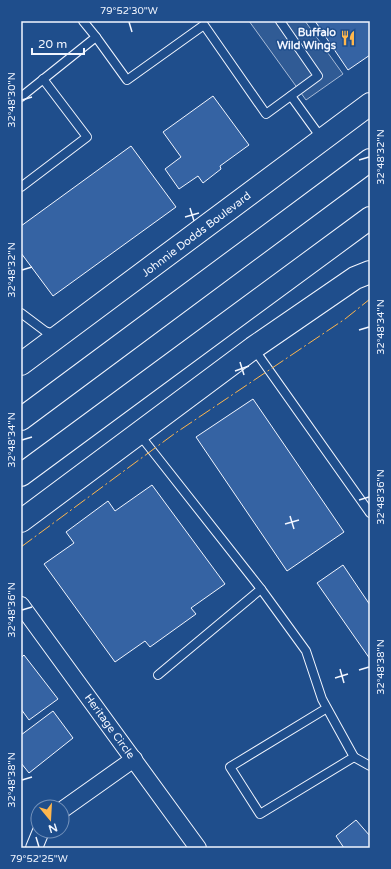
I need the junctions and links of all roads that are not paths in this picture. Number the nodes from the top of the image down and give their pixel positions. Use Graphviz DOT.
graph roads {
  1 [pos="83,21"];
  2 [pos="280,21"];
  3 [pos="203,23"];
  4 [pos="96,37"];
  5 [pos="43,79"];
  6 [pos="21,96"];
  7 [pos="291,96"];
  8 [pos="370,104"];
  9 [pos="322,140"];
  10 [pos="370,160"];
  11 [pos="21,187"];
  12 [pos="370,218"];
  13 [pos="370,272"];
  14 [pos="21,313"];
  15 [pos="58,336"];
  16 [pos="253,348"];
  17 [pos="21,364"];
  18 [pos="21,419"];
  19 [pos="139,434"];
  20 [pos="21,474"];
  21 [pos="370,514"];
  22 [pos="21,521"];
  23 [pos="261,589"];
  24 [pos="21,605"];
  25 [pos="158,675"];
  26 [pos="327,708"];
  27 [pos="354,756"];
  28 [pos="134,759"];
  29 [pos="370,766"];
  30 [pos="70,804"];
  31 [pos="198,848"];
  1 -- 4 [label="lane"];
  2 -- 7 [label="lane"];
  3 -- 4 [label="lane"];
  3 -- 7 [label="lane"];
  4 -- 5 [label="lane"];
  5 -- 6 [label="lane"];
  5 -- 11 [label="lane"];
  7 -- 9 [label="lane"];
  8 -- 9 [label="main road, Johnnie Dodds Boulevard"];
  9 -- 15 [label="main road, Johnnie Dodds Boulevard"];
  10 -- 18 [label="main road"];
  12 -- 20 [label="main road"];
  13 -- 16 [label="main road"];
  14 -- 15 [label="lane"];
  15 -- 17 [label="main road, Johnnie Dodds Boulevard"];
  16 -- 19 [label="main road"];
  16 -- 21 [label="lane"];
  19 -- 22 [label="main road"];
  19 -- 23 [label="lane"];
  23 -- 25 [label="lane"];
  23 -- 26 [label="lane"];
  24 -- 28 [label="street, Heritage Circle"];
  26 -- 27 [label="lane"];
  26 -- 27 [label="lane"];
  27 -- 29 [label="lane"];
  28 -- 30 [label="street"];
  28 -- 31 [label="street, Heritage Circle"];
}
